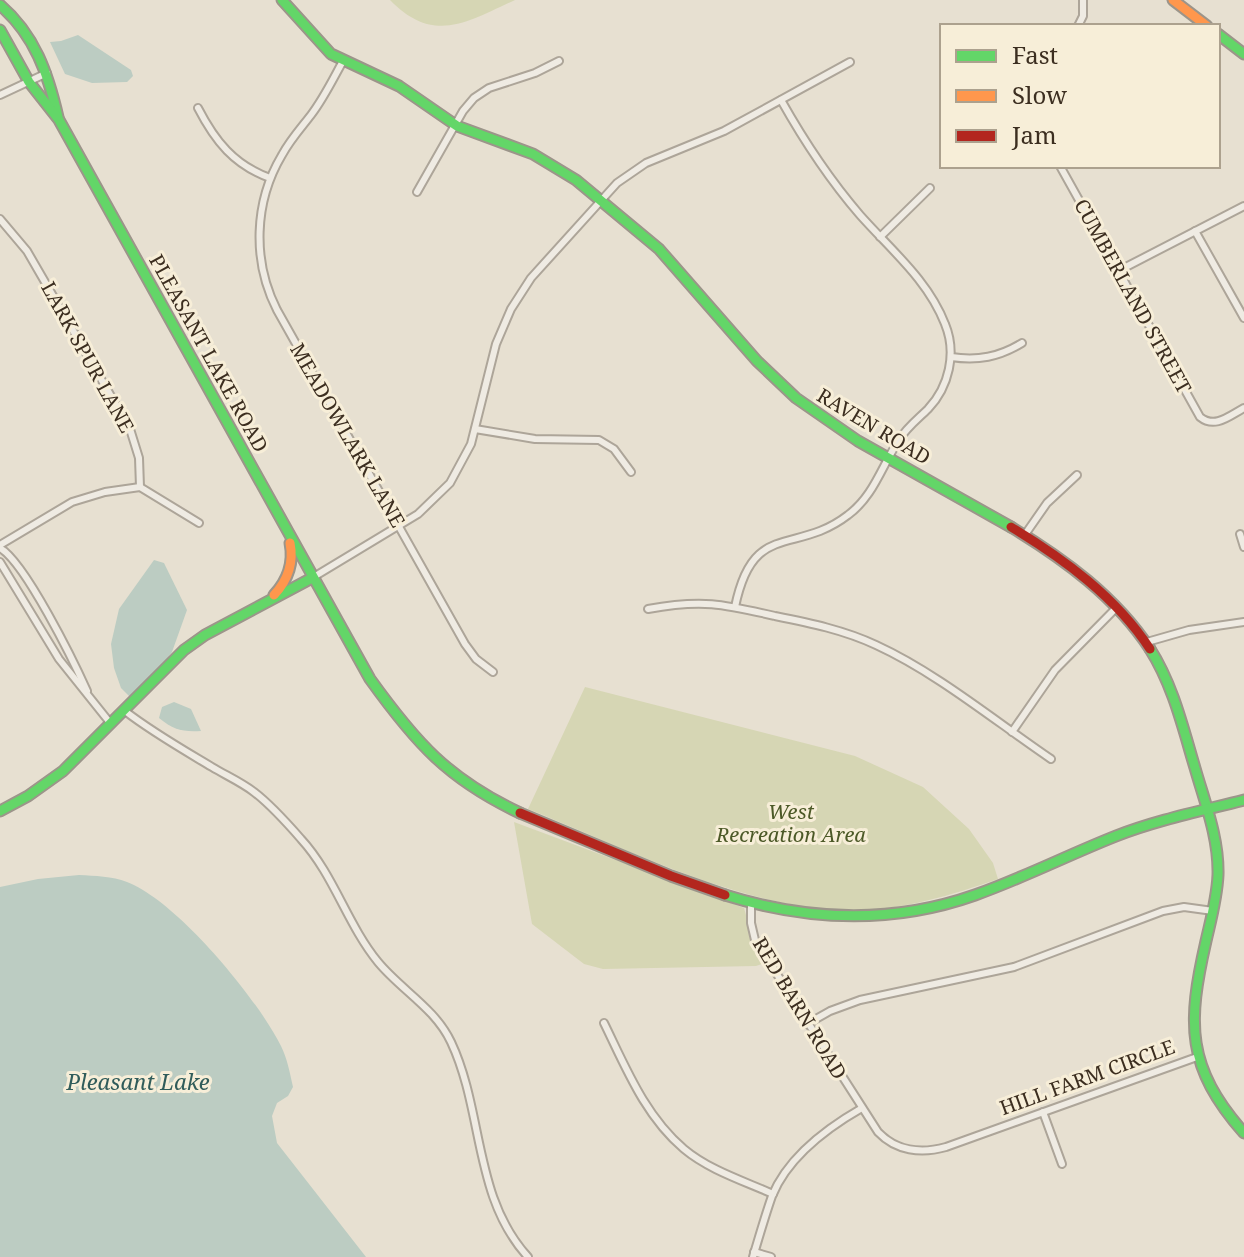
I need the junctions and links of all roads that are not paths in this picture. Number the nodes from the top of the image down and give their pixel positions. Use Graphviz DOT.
graph roads {
  1 [pos="282,0"];
  2 [pos="1083,0"];
  3 [pos="1173,0"];
  4 [pos="0,5"];
  5 [pos="1079,24"];
  6 [pos="1204,24"];
  7 [pos="0,30"];
  8 [pos="1220,36"];
  9 [pos="1244,54"];
  10 [pos="343,61"];
  11 [pos="559,61"];
  12 [pos="850,62"];
  13 [pos="47,73"];
  14 [pos="29,82"];
  15 [pos="0,95"];
  16 [pos="781,100"];
  17 [pos="198,108"];
  18 [pos="59,120"];
  19 [pos="455,125"];
  20 [pos="1061,168"];
  21 [pos="270,178"];
  22 [pos="930,188"];
  23 [pos="417,192"];
  24 [pos="603,200"];
  25 [pos="1244,206"];
  26 [pos="0,219"];
  27 [pos="1195,231"];
  28 [pos="880,237"];
  29 [pos="1120,270"];
  30 [pos="1244,318"];
  31 [pos="1022,343"];
  32 [pos="951,357"];
  33 [pos="1244,408"];
  34 [pos="475,429"];
  35 [pos="889,457"];
  36 [pos="631,472"];
  37 [pos="1077,475"];
  38 [pos="140,487"];
  39 [pos="199,523"];
  40 [pos="400,526"];
  41 [pos="288,532"];
  42 [pos="1240,534"];
  43 [pos="1024,536"];
  44 [pos="0,546"];
  45 [pos="1244,547"];
  46 [pos="0,562"];
  47 [pos="312,578"];
  48 [pos="265,603"];
  49 [pos="735,607"];
  50 [pos="1117,607"];
  51 [pos="648,609"];
  52 [pos="1244,622"];
  53 [pos="1147,642"];
  54 [pos="493,672"];
  55 [pos="90,698"];
  56 [pos="125,711"];
  57 [pos="111,724"];
  58 [pos="1012,732"];
  59 [pos="1051,759"];
  60 [pos="1244,800"];
  61 [pos="1207,809"];
  62 [pos="0,811"];
  63 [pos="751,905"];
  64 [pos="1213,911"];
  65 [pos="604,1023"];
  66 [pos="807,1024"];
  67 [pos="1197,1057"];
  68 [pos="862,1108"];
  69 [pos="1043,1112"];
  70 [pos="1244,1133"];
  71 [pos="1062,1164"];
  72 [pos="773,1194"];
  73 [pos="754,1254"];
  74 [pos="528,1257"];
  75 [pos="771,1257"];
  1 -- 10 [label="street, RAVEN ROAD"];
  2 -- 5 [label="street"];
  3 -- 6 [label="street"];
  4 -- 13 [label="street, PLEASANT LAKE ROAD"];
  7 -- 14 [label="street, PLEASANT LAKE ROAD"];
  8 -- 9 [label="street"];
  10 -- 19 [label="street, RAVEN ROAD"];
  10 -- 21 [label="street, MEADOWLARK LANE"];
  11 -- 19 [label="street"];
  12 -- 16 [label="street"];
  13 -- 14 [label="street"];
  13 -- 18 [label="street, PLEASANT LAKE ROAD"];
  14 -- 15 [label="street"];
  14 -- 18 [label="street, PLEASANT LAKE ROAD"];
  16 -- 24 [label="street"];
  16 -- 28 [label="street"];
  17 -- 21 [label="street"];
  18 -- 41 [label="street, PLEASANT LAKE ROAD"];
  19 -- 23 [label="street"];
  19 -- 24 [label="street, RAVEN ROAD"];
  20 -- 29 [label="street, CUMBERLAND STREET"];
  21 -- 40 [label="street, MEADOWLARK LANE"];
  22 -- 28 [label="street"];
  24 -- 34 [label="street"];
  24 -- 35 [label="street, RAVEN ROAD"];
  25 -- 27 [label="street"];
  26 -- 38 [label="street, LARK SPUR LANE"];
  27 -- 29 [label="street"];
  27 -- 30 [label="street"];
  28 -- 32 [label="street"];
  29 -- 33 [label="street, CUMBERLAND STREET"];
  31 -- 32 [label="street"];
  32 -- 35 [label="street"];
  34 -- 36 [label="street"];
  34 -- 40 [label="street"];
  35 -- 43 [label="street, RAVEN ROAD"];
  35 -- 49 [label="street"];
  37 -- 43 [label="street"];
  38 -- 39 [label="street"];
  38 -- 44 [label="street"];
  40 -- 47 [label="street"];
  40 -- 54 [label="street, MEADOWLARK LANE"];
  41 -- 47 [label="street, PLEASANT LAKE ROAD"];
  41 -- 48 [label="street"];
  42 -- 45 [label="street"];
  43 -- 50 [label="street, RAVEN ROAD"];
  44 -- 55 [label="street"];
  46 -- 55 [label="street"];
  47 -- 48 [label="street"];
  47 -- 63 [label="street, PLEASANT LAKE ROAD"];
  48 -- 56 [label="street"];
  49 -- 51 [label="street"];
  49 -- 58 [label="street"];
  50 -- 53 [label="street, RAVEN ROAD"];
  50 -- 58 [label="street"];
  52 -- 53 [label="street"];
  53 -- 61 [label="street, RAVEN ROAD"];
  55 -- 57 [label="street"];
  56 -- 57 [label="street"];
  56 -- 74 [label="street"];
  57 -- 62 [label="street"];
  58 -- 59 [label="street"];
  60 -- 61 [label="street, PLEASANT LAKE ROAD"];
  61 -- 63 [label="street, PLEASANT LAKE ROAD"];
  61 -- 64 [label="street, HILL FARM CIRCLE"];
  63 -- 66 [label="street, RED BARN ROAD"];
  64 -- 66 [label="street"];
  64 -- 67 [label="street, HILL FARM CIRCLE"];
  65 -- 72 [label="street"];
  66 -- 68 [label="street, RED BARN ROAD"];
  67 -- 69 [label="street, HILL FARM CIRCLE"];
  67 -- 70 [label="street"];
  68 -- 69 [label="street, HILL FARM CIRCLE"];
  68 -- 72 [label="street"];
  69 -- 71 [label="street"];
  72 -- 73 [label="street"];
  73 -- 75 [label="street"];
}
